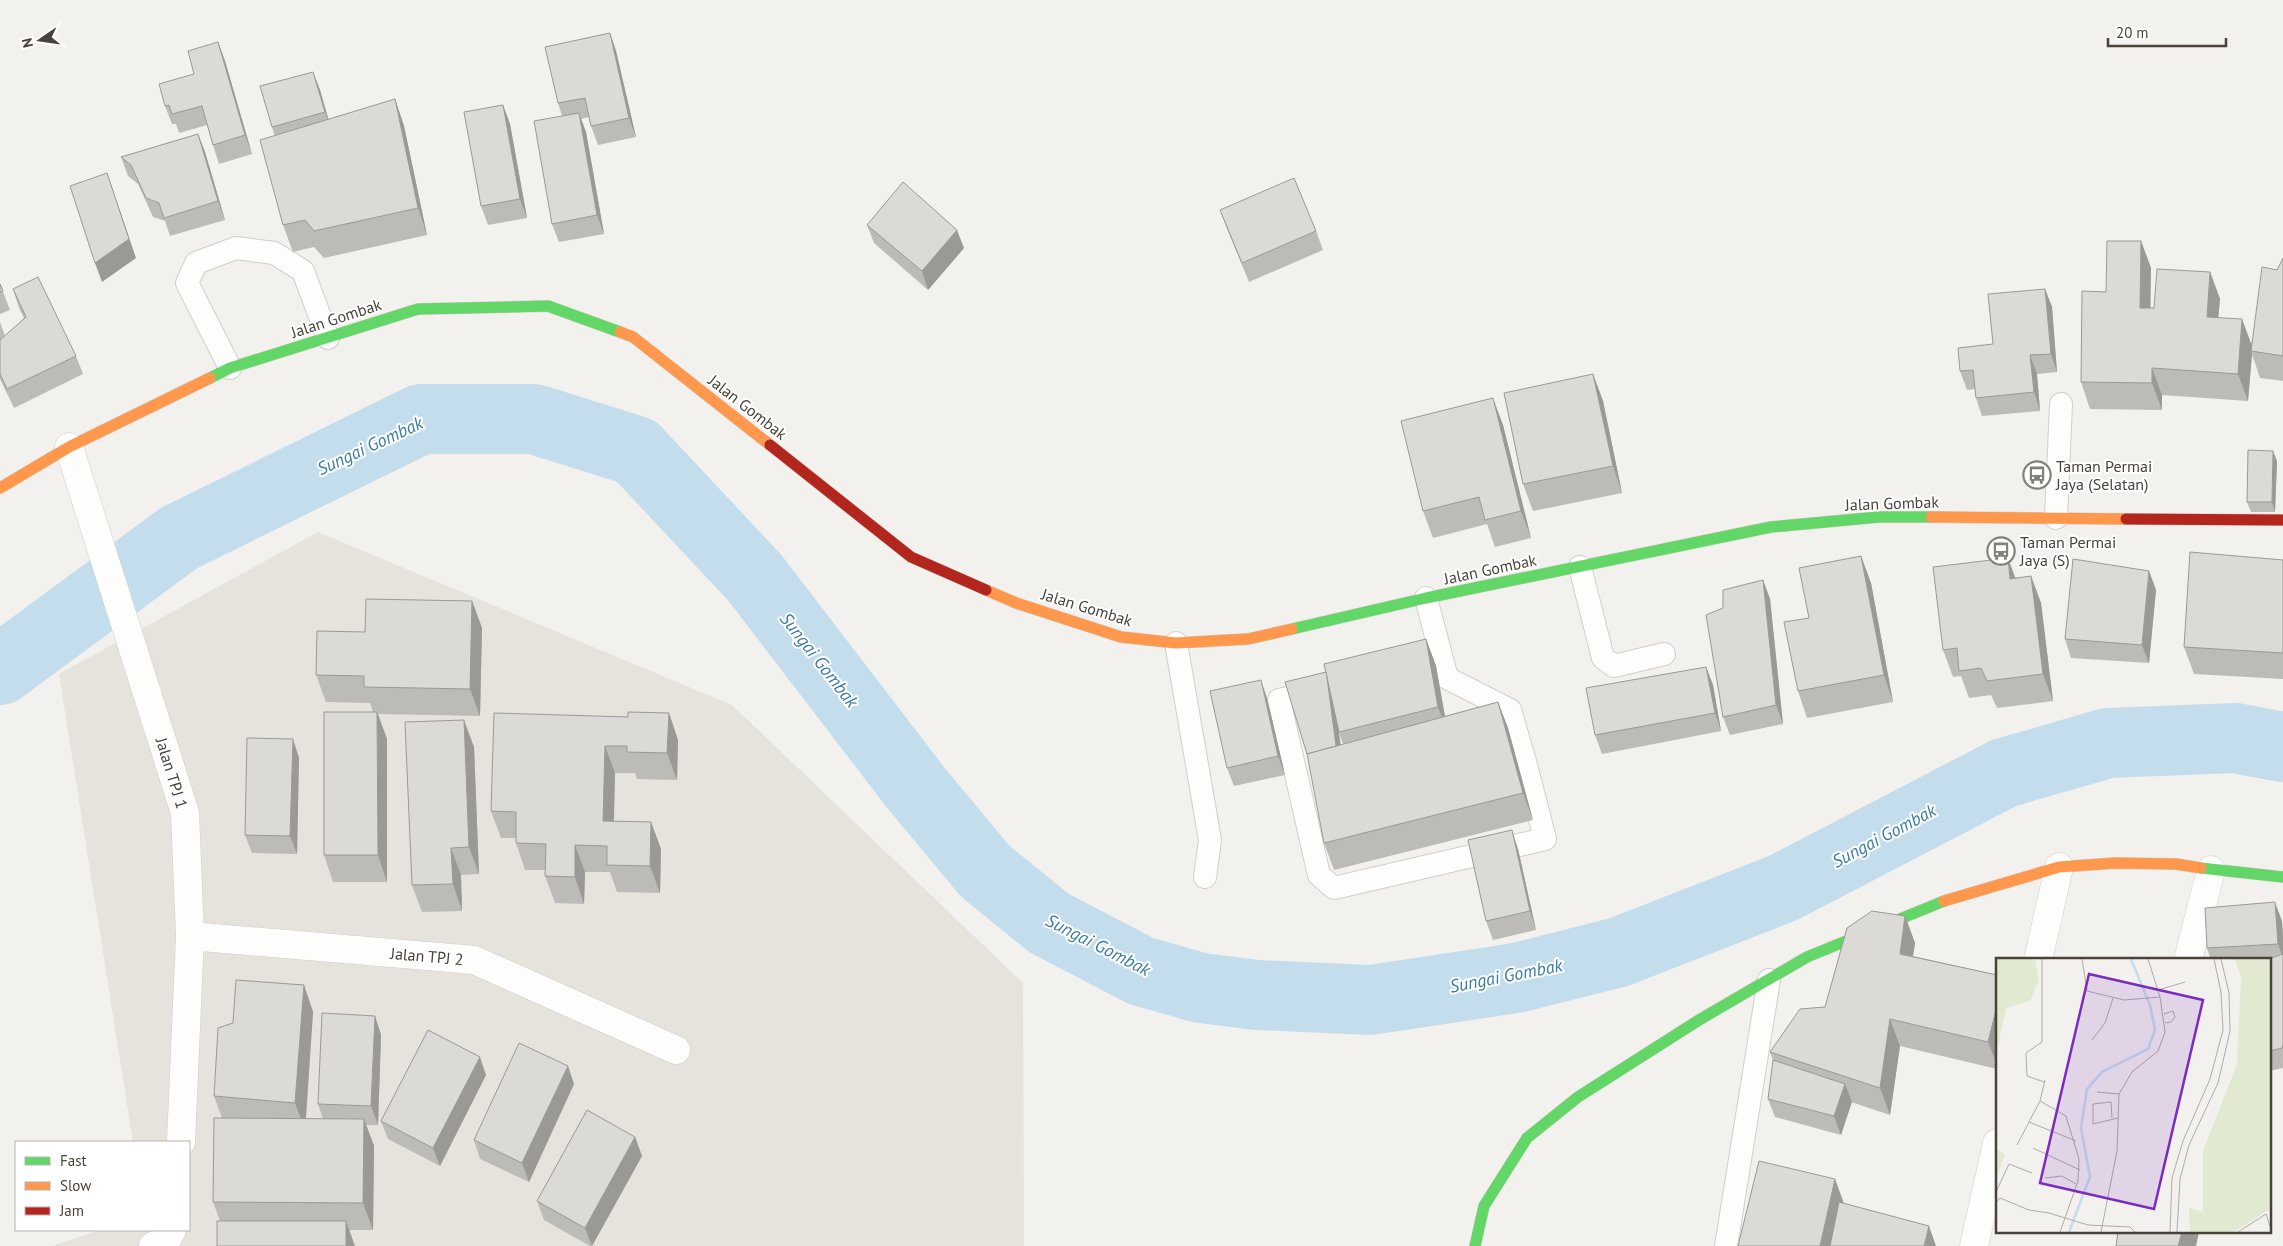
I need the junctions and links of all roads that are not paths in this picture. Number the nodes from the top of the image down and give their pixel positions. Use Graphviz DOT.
graph roads {
  1 [pos="328,338"];
  2 [pos="230,368"];
  3 [pos="2061,404"];
  4 [pos="69,447"];
  5 [pos="2,484"];
  6 [pos="2056,518"];
  7 [pos="2283,520"];
  8 [pos="1580,567"];
  9 [pos="1426,598"];
  10 [pos="1176,643"];
  11 [pos="1664,654"];
  12 [pos="1442,662"];
  13 [pos="1386,675"];
  14 [pos="1339,686"];
  15 [pos="2059,867"];
  16 [pos="2211,870"];
  17 [pos="1205,876"];
  18 [pos="2283,877"];
  19 [pos="190,936"];
  20 [pos="2038,958"];
  21 [pos="2189,958"];
  22 [pos="1769,980"];
  23 [pos="676,1050"];
  24 [pos="181,1141"];
  25 [pos="1996,1147"];
  26 [pos="171,1231"];
  27 [pos="153,1246"];
  28 [pos="1475,1246"];
  29 [pos="1726,1246"];
  30 [pos="1974,1246"];
  1 -- 2 [label="main road, Jalan Gombak"];
  1 -- 2 [label="lane"];
  1 -- 10 [label="main road, Jalan Gombak"];
  2 -- 4 [label="main road, Jalan Gombak"];
  3 -- 6 [label="lane"];
  4 -- 5 [label="main road, Jalan Gombak"];
  4 -- 19 [label="street, Jalan TPJ 1"];
  6 -- 7 [label="main road, Jalan Gombak"];
  6 -- 8 [label="main road, Jalan Gombak"];
  8 -- 9 [label="main road, Jalan Gombak"];
  8 -- 11 [label="lane"];
  9 -- 10 [label="main road, Jalan Gombak"];
  9 -- 12 [label="lane"];
  10 -- 17 [label="lane"];
  12 -- 13 [label="lane"];
  12 -- 14 [label="lane"];
  15 -- 16 [label="main road"];
  15 -- 20 [label="street"];
  15 -- 22 [label="main road"];
  16 -- 18 [label="main road"];
  16 -- 21 [label="street"];
  19 -- 23 [label="street, Jalan TPJ 2"];
  19 -- 24 [label="street, Jalan TPJ 1"];
  22 -- 28 [label="main road"];
  22 -- 29 [label="lane"];
  25 -- 30 [label="street"];
  26 -- 27 [label="street"];
}
